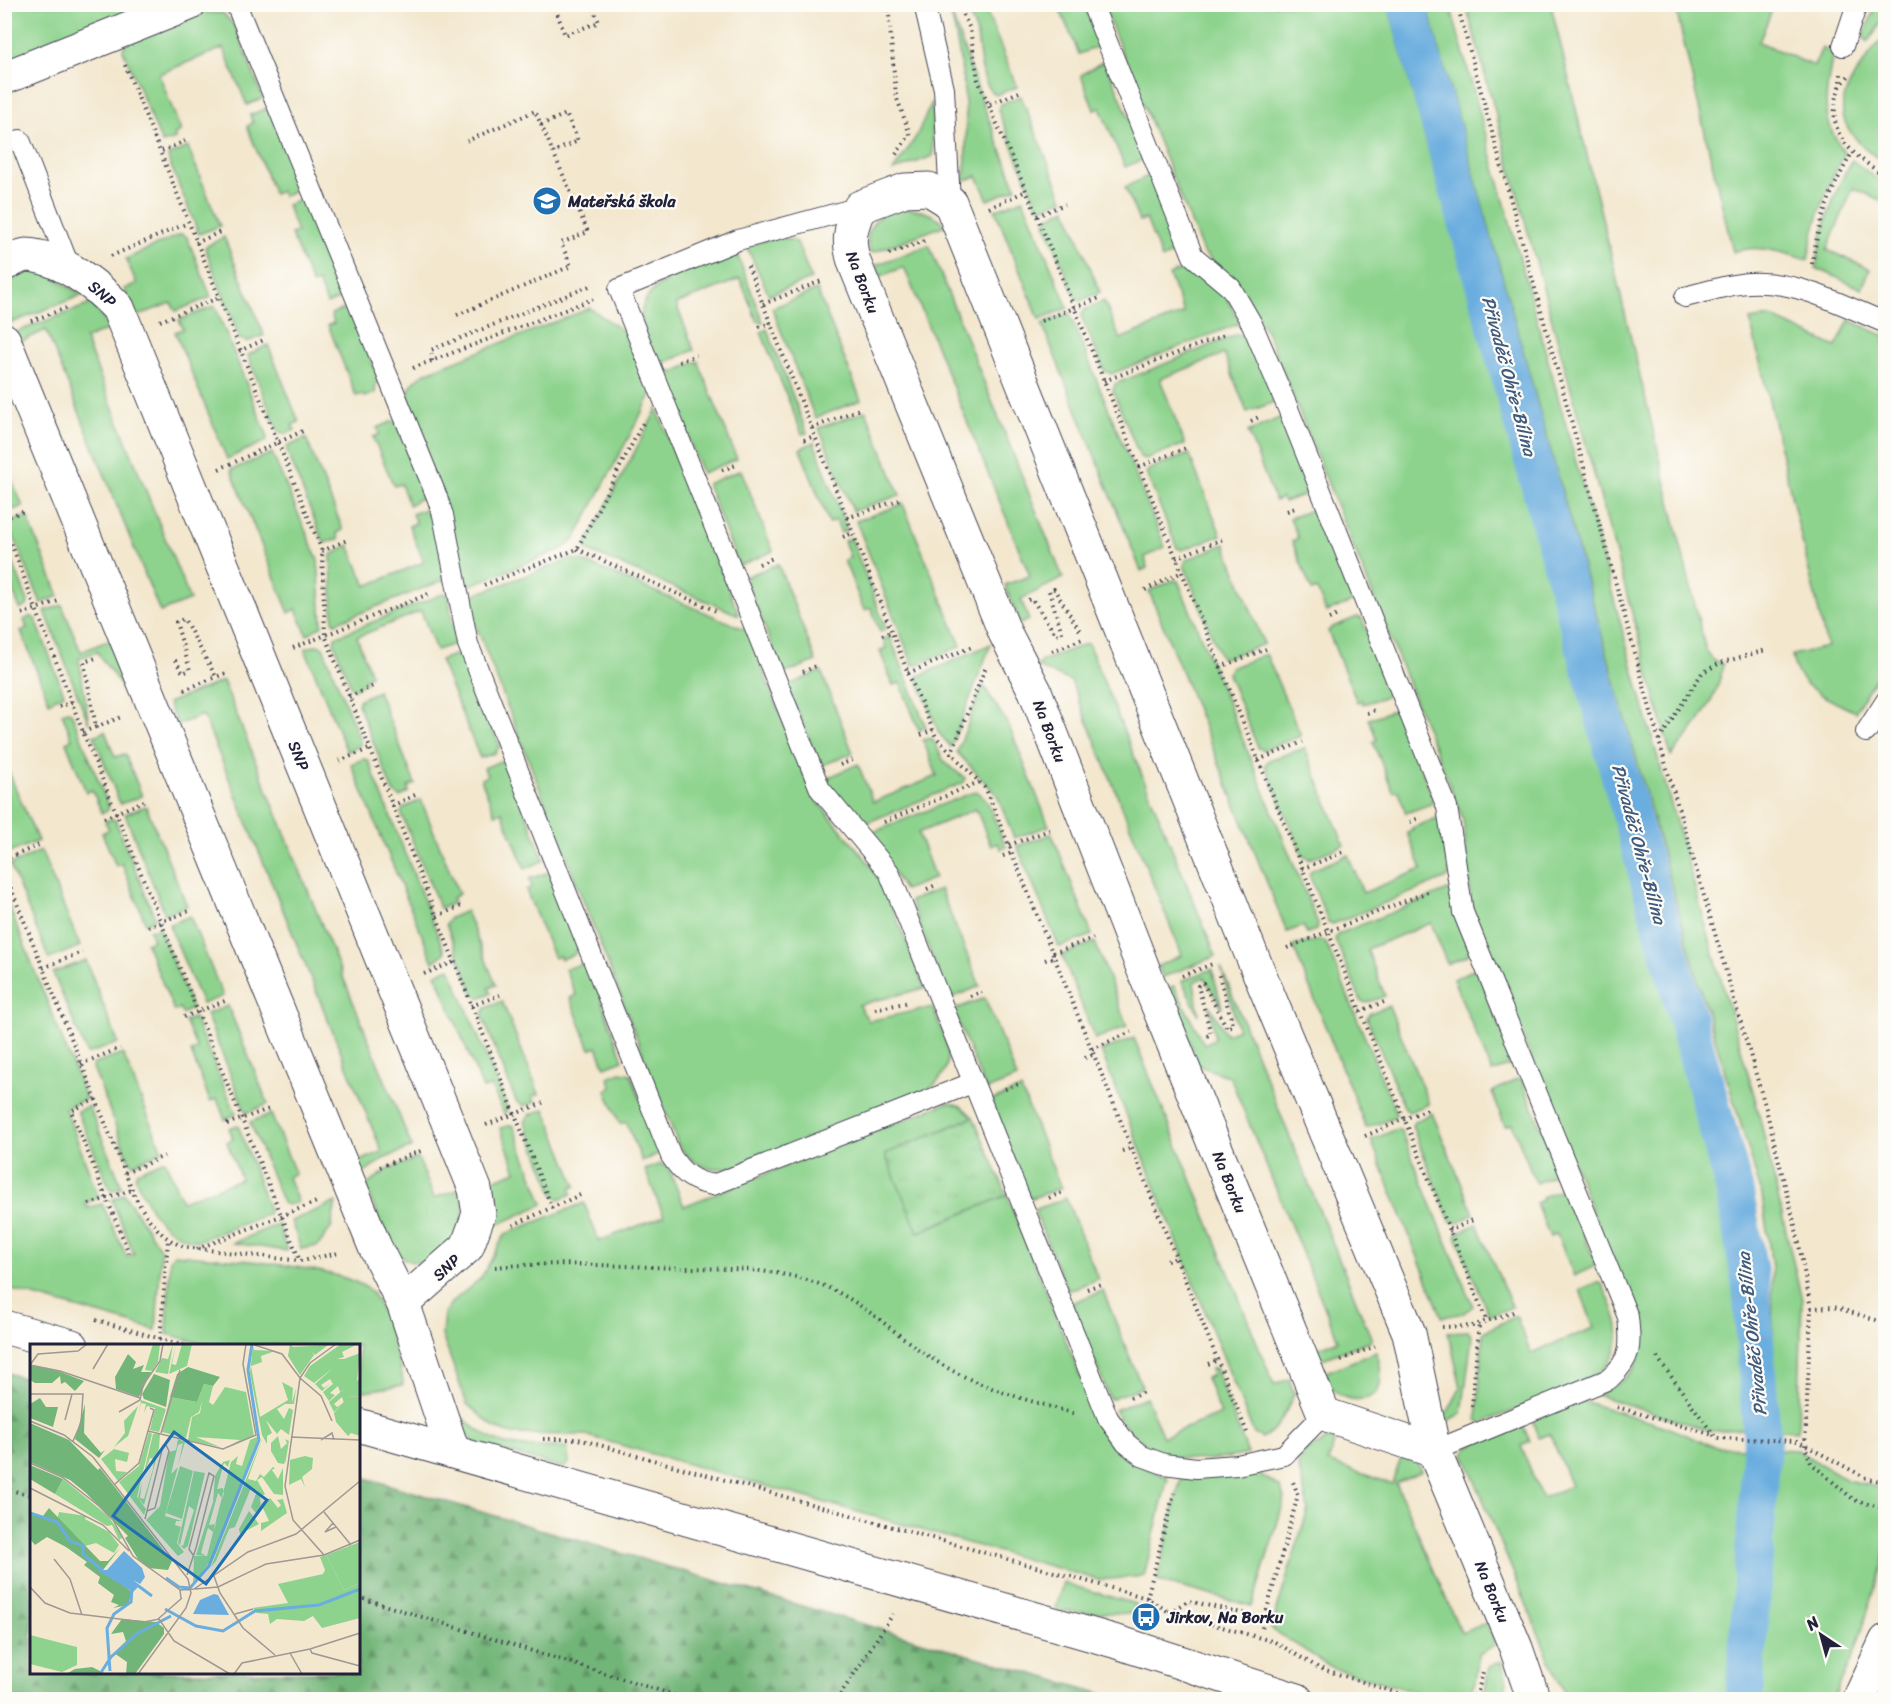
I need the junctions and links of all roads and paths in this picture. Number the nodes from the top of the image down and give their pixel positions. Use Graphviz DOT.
graph roads {
  1 [pos="189,4"];
  2 [pos="236,4"];
  3 [pos="556,4"];
  4 [pos="591,4"];
  5 [pos="924,4"];
  6 [pos="958,4"];
  7 [pos="1092,4"];
  8 [pos="1457,4"];
  9 [pos="1857,4"];
  10 [pos="112,34"];
  11 [pos="1843,46"];
  12 [pos="4,78"];
  13 [pos="1019,92"];
  14 [pos="990,104"];
  15 [pos="541,125"];
  16 [pos="20,140"];
  17 [pos="185,141"];
  18 [pos="467,141"];
  19 [pos="162,151"];
  20 [pos="553,152"];
  21 [pos="1852,153"];
  22 [pos="1886,177"];
  23 [pos="1026,191"];
  24 [pos="1065,204"];
  25 [pos="860,207"];
  26 [pos="955,215"];
  27 [pos="1037,216"];
  28 [pos="188,224"];
  29 [pos="222,231"];
  30 [pos="738,240"];
  31 [pos="196,243"];
  32 [pos="104,259"];
  33 [pos="4,264"];
  34 [pos="856,267"];
  35 [pos="71,272"];
  36 [pos="619,289"];
  37 [pos="1808,291"];
  38 [pos="1102,297"];
  39 [pos="1685,297"];
  40 [pos="218,298"];
  41 [pos="763,304"];
  42 [pos="1075,309"];
  43 [pos="457,315"];
  44 [pos="1041,321"];
  45 [pos="771,323"];
  46 [pos="1886,323"];
  47 [pos="1252,324"];
  48 [pos="759,327"];
  49 [pos="129,334"];
  50 [pos="266,339"];
  51 [pos="4,340"];
  52 [pos="239,351"];
  53 [pos="389,377"];
  54 [pos="1104,381"];
  55 [pos="660,391"];
  56 [pos="862,408"];
  57 [pos="812,428"];
  58 [pos="303,431"];
  59 [pos="815,436"];
  60 [pos="804,440"];
  61 [pos="278,444"];
  62 [pos="1186,448"];
  63 [pos="1139,467"];
  64 [pos="189,483"];
  65 [pos="902,499"];
  66 [pos="25,511"];
  67 [pos="4,518"];
  68 [pos="847,518"];
  69 [pos="853,533"];
  70 [pos="4,534"];
  71 [pos="843,537"];
  72 [pos="1223,539"];
  73 [pos="347,540"];
  74 [pos="577,549"];
  75 [pos="322,551"];
  76 [pos="1176,558"];
  77 [pos="1182,572"];
  78 [pos="459,595"];
  79 [pos="61,600"];
  80 [pos="36,609"];
  81 [pos="1031,611"];
  82 [pos="22,614"];
  83 [pos="1119,624"];
  84 [pos="755,628"];
  85 [pos="892,632"];
  86 [pos="1002,634"];
  87 [pos="882,635"];
  88 [pos="1085,638"];
  89 [pos="1266,649"];
  90 [pos="1766,650"];
  91 [pos="1045,654"];
  92 [pos="101,667"];
  93 [pos="1220,667"];
  94 [pos="908,673"];
  95 [pos="375,685"];
  96 [pos="349,697"];
  97 [pos="1886,701"];
  98 [pos="72,702"];
  99 [pos="153,703"];
  100 [pos="59,707"];
  101 [pos="96,727"];
  102 [pos="933,730"];
  103 [pos="83,732"];
  104 [pos="1866,732"];
  105 [pos="921,735"];
  106 [pos="1659,741"];
  107 [pos="1303,742"];
  108 [pos="951,753"];
  109 [pos="1258,760"];
  110 [pos="979,782"];
  111 [pos="419,793"];
  112 [pos="144,801"];
  113 [pos="392,806"];
  114 [pos="116,812"];
  115 [pos="104,818"];
  116 [pos="1050,830"];
  117 [pos="856,833"];
  118 [pos="39,845"];
  119 [pos="1009,845"];
  120 [pos="1346,851"];
  121 [pos="1012,853"];
  122 [pos="1004,856"];
  123 [pos="4,860"];
  124 [pos="1302,869"];
  125 [pos="4,871"];
  126 [pos="464,905"];
  127 [pos="189,911"];
  128 [pos="437,916"];
  129 [pos="160,922"];
  130 [pos="148,927"];
  131 [pos="1093,938"];
  132 [pos="82,952"];
  133 [pos="1054,955"];
  134 [pos="1045,960"];
  135 [pos="1215,963"];
  136 [pos="43,968"];
  137 [pos="1175,979"];
  138 [pos="500,995"];
  139 [pos="937,996"];
  140 [pos="1387,1000"];
  141 [pos="225,1001"];
  142 [pos="471,1006"];
  143 [pos="875,1009"];
  144 [pos="197,1011"];
  145 [pos="1360,1011"];
  146 [pos="184,1017"];
  147 [pos="120,1048"];
  148 [pos="1094,1054"];
  149 [pos="1085,1058"];
  150 [pos="81,1064"];
  151 [pos="972,1083"];
  152 [pos="96,1099"];
  153 [pos="1431,1108"];
  154 [pos="269,1109"];
  155 [pos="241,1119"];
  156 [pos="1404,1120"];
  157 [pos="227,1124"];
  158 [pos="1132,1148"];
  159 [pos="1333,1150"];
  160 [pos="1122,1151"];
  161 [pos="415,1153"];
  162 [pos="164,1156"];
  163 [pos="125,1173"];
  164 [pos="352,1188"];
  165 [pos="132,1190"];
  166 [pos="580,1195"];
  167 [pos="107,1199"];
  168 [pos="89,1204"];
  169 [pos="552,1208"];
  170 [pos="281,1216"];
  171 [pos="1475,1219"];
  172 [pos="510,1226"];
  173 [pos="1449,1231"];
  174 [pos="168,1239"];
  175 [pos="375,1246"];
  176 [pos="197,1249"];
  177 [pos="129,1253"];
  178 [pos="1177,1258"];
  179 [pos="300,1261"];
  180 [pos="1167,1261"];
  181 [pos="487,1269"];
  182 [pos="403,1303"];
  183 [pos="1811,1308"];
  184 [pos="1514,1312"];
  185 [pos="1628,1317"];
  186 [pos="1487,1322"];
  187 [pos="1479,1323"];
  188 [pos="1886,1323"];
  189 [pos="4,1327"];
  190 [pos="1409,1333"];
  191 [pos="160,1339"];
  192 [pos="65,1344"];
  193 [pos="1218,1360"];
  194 [pos="1208,1364"];
  195 [pos="1308,1372"];
  196 [pos="1574,1394"];
  197 [pos="1324,1414"];
  198 [pos="360,1426"];
  199 [pos="1114,1426"];
  200 [pos="1249,1436"];
  201 [pos="1715,1436"];
  202 [pos="1469,1437"];
  203 [pos="533,1439"];
  204 [pos="1805,1447"];
  205 [pos="453,1451"];
  206 [pos="1434,1451"];
  207 [pos="1284,1455"];
  208 [pos="1180,1466"];
  209 [pos="1886,1482"];
  210 [pos="4,1488"];
  211 [pos="30,1495"];
  212 [pos="1886,1509"];
  213 [pos="914,1584"];
  214 [pos="360,1598"];
  215 [pos="1147,1598"];
  216 [pos="1170,1612"];
  217 [pos="1264,1618"];
  218 [pos="1262,1628"];
  219 [pos="1886,1641"];
  220 [pos="690,1700"];
  221 [pos="837,1700"];
  222 [pos="1297,1700"];
  223 [pos="1419,1700"];
  224 [pos="1534,1700"];
  225 [pos="1859,1700"];
  1 -- 10 [label="street"];
  2 -- 53 [label="lane"];
  3 -- 4 [label="path"];
  5 -- 26 [label="lane"];
  6 -- 14 [label="path"];
  7 -- 47 [label="lane"];
  8 -- 106 [label="path"];
  9 -- 11 [label="lane"];
  10 -- 12 [label="street"];
  10 -- 19 [label="path"];
  11 -- 21 [label="path"];
  13 -- 14 [label="path"];
  14 -- 23 [label="path"];
  15 -- 18 [label="path"];
  15 -- 20 [label="path"];
  15 -- 20 [label="path"];
  16 -- 35 [label="lane"];
  17 -- 19 [label="path"];
  19 -- 28 [label="path"];
  20 -- 43 [label="path"];
  21 -- 22 [label="path"];
  21 -- 37 [label="path"];
  23 -- 26 [label="path"];
  23 -- 27 [label="path"];
  24 -- 27 [label="path"];
  25 -- 26 [label="street"];
  25 -- 30 [label="lane"];
  25 -- 34 [label="street, Na Borku"];
  26 -- 34 [label="path"];
  26 -- 83 [label="street, Na Borku"];
  27 -- 42 [label="path"];
  28 -- 31 [label="path"];
  28 -- 32 [label="path"];
  29 -- 31 [label="path"];
  30 -- 36 [label="lane"];
  30 -- 41 [label="path"];
  31 -- 40 [label="path"];
  33 -- 35 [label="street, SNP"];
  34 -- 41 [label="path"];
  34 -- 86 [label="street, Na Borku"];
  35 -- 49 [label="street, SNP"];
  36 -- 53 [label="path"];
  36 -- 55 [label="lane"];
  37 -- 39 [label="lane"];
  37 -- 46 [label="lane"];
  38 -- 42 [label="path"];
  40 -- 49 [label="path"];
  40 -- 52 [label="path"];
  41 -- 45 [label="path"];
  42 -- 44 [label="path"];
  42 -- 54 [label="path"];
  45 -- 48 [label="path"];
  45 -- 57 [label="path"];
  47 -- 54 [label="path"];
  47 -- 185 [label="lane"];
  49 -- 64 [label="street, SNP"];
  50 -- 52 [label="path"];
  51 -- 99 [label="street"];
  52 -- 61 [label="path"];
  53 -- 78 [label="lane"];
  54 -- 63 [label="path"];
  55 -- 74 [label="path"];
  55 -- 84 [label="lane"];
  56 -- 57 [label="path"];
  57 -- 59 [label="path"];
  58 -- 61 [label="path"];
  59 -- 60 [label="path"];
  59 -- 68 [label="path"];
  61 -- 64 [label="path"];
  61 -- 75 [label="path"];
  62 -- 63 [label="path"];
  63 -- 76 [label="path"];
  64 -- 182 [label="street, SNP"];
  65 -- 68 [label="path"];
  66 -- 67 [label="path"];
  68 -- 69 [label="path"];
  69 -- 71 [label="path"];
  69 -- 85 [label="path"];
  70 -- 80 [label="path"];
  72 -- 76 [label="path"];
  73 -- 75 [label="path"];
  74 -- 78 [label="path"];
  74 -- 84 [label="path"];
  75 -- 96 [label="path"];
  76 -- 77 [label="path"];
  77 -- 83 [label="path"];
  77 -- 93 [label="path"];
  78 -- 151 [label="lane"];
  79 -- 80 [label="path"];
  80 -- 82 [label="path"];
  80 -- 98 [label="path"];
  81 -- 88 [label="path"];
  83 -- 88 [label="path"];
  83 -- 159 [label="street, Na Borku"];
  84 -- 117 [label="lane"];
  85 -- 87 [label="path"];
  85 -- 94 [label="path"];
  86 -- 94 [label="path"];
  86 -- 108 [label="path"];
  86 -- 195 [label="street, Na Borku"];
  88 -- 91 [label="path"];
  89 -- 93 [label="path"];
  90 -- 106 [label="path"];
  92 -- 101 [label="path"];
  93 -- 109 [label="path"];
  94 -- 102 [label="path"];
  95 -- 96 [label="path"];
  96 -- 113 [label="path"];
  97 -- 104 [label="lane"];
  98 -- 100 [label="path"];
  98 -- 103 [label="path"];
  99 -- 101 [label="path"];
  99 -- 164 [label="street"];
  101 -- 103 [label="path"];
  102 -- 105 [label="path"];
  102 -- 108 [label="path"];
  103 -- 114 [label="path"];
  106 -- 183 [label="path"];
  107 -- 109 [label="path"];
  108 -- 110 [label="path"];
  109 -- 124 [label="path"];
  110 -- 117 [label="path"];
  110 -- 119 [label="path"];
  111 -- 113 [label="path"];
  112 -- 114 [label="path"];
  113 -- 128 [label="path"];
  114 -- 115 [label="path"];
  114 -- 129 [label="path"];
  116 -- 119 [label="path"];
  117 -- 139 [label="lane"];
  118 -- 123 [label="path"];
  119 -- 121 [label="path"];
  120 -- 124 [label="path"];
  121 -- 122 [label="path"];
  121 -- 133 [label="path"];
  124 -- 145 [label="path"];
  125 -- 136 [label="path"];
  126 -- 128 [label="path"];
  127 -- 129 [label="path"];
  128 -- 142 [label="path"];
  129 -- 130 [label="path"];
  129 -- 144 [label="path"];
  131 -- 133 [label="path"];
  132 -- 136 [label="path"];
  133 -- 134 [label="path"];
  133 -- 148 [label="path"];
  135 -- 137 [label="path"];
  136 -- 150 [label="path"];
  138 -- 142 [label="path"];
  139 -- 143 [label="path"];
  139 -- 151 [label="lane"];
  140 -- 145 [label="path"];
  141 -- 144 [label="path"];
  142 -- 169 [label="path"];
  144 -- 146 [label="path"];
  144 -- 155 [label="path"];
  145 -- 156 [label="path"];
  147 -- 150 [label="path"];
  148 -- 149 [label="path"];
  148 -- 158 [label="path"];
  150 -- 152 [label="path"];
  151 -- 199 [label="lane"];
  152 -- 163 [label="path"];
  152 -- 167 [label="path"];
  153 -- 156 [label="path"];
  154 -- 155 [label="path"];
  155 -- 157 [label="path"];
  155 -- 170 [label="path"];
  156 -- 159 [label="path"];
  156 -- 173 [label="path"];
  158 -- 160 [label="path"];
  158 -- 178 [label="path"];
  159 -- 190 [label="street, Na Borku"];
  161 -- 164 [label="path"];
  162 -- 163 [label="path"];
  163 -- 165 [label="path"];
  164 -- 170 [label="path"];
  164 -- 175 [label="street"];
  165 -- 167 [label="path"];
  165 -- 174 [label="path"];
  166 -- 169 [label="path"];
  167 -- 168 [label="path"];
  167 -- 177 [label="path"];
  169 -- 172 [label="path"];
  170 -- 176 [label="path"];
  170 -- 179 [label="path"];
  171 -- 173 [label="path"];
  173 -- 186 [label="path"];
  174 -- 176 [label="path"];
  174 -- 191 [label="path"];
  175 -- 179 [label="path"];
  175 -- 182 [label="street"];
  176 -- 179 [label="path"];
  178 -- 180 [label="path"];
  178 -- 193 [label="path"];
  181 -- 199 [label="path"];
  182 -- 205 [label="street"];
  183 -- 188 [label="path"];
  183 -- 204 [label="path"];
  184 -- 186 [label="path"];
  185 -- 196 [label="lane"];
  185 -- 201 [label="path"];
  186 -- 187 [label="path"];
  187 -- 190 [label="path"];
  187 -- 202 [label="path"];
  189 -- 192 [label="street"];
  190 -- 195 [label="path"];
  190 -- 206 [label="street, Na Borku"];
  193 -- 194 [label="path"];
  193 -- 200 [label="path"];
  195 -- 197 [label="street, Na Borku"];
  196 -- 201 [label="path"];
  196 -- 202 [label="lane"];
  197 -- 206 [label="street"];
  197 -- 207 [label="lane"];
  198 -- 205 [label="street"];
  199 -- 208 [label="lane"];
  201 -- 204 [label="path"];
  202 -- 206 [label="lane"];
  203 -- 215 [label="path"];
  204 -- 209 [label="path"];
  204 -- 212 [label="path"];
  205 -- 213 [label="street"];
  206 -- 224 [label="street, Na Borku"];
  207 -- 208 [label="lane"];
  207 -- 217 [label="path"];
  208 -- 215 [label="path"];
  210 -- 211 [label="path"];
  213 -- 221 [label="path"];
  213 -- 222 [label="street"];
  214 -- 220 [label="path"];
  215 -- 216 [label="path"];
  216 -- 217 [label="path"];
  216 -- 223 [label="path"];
  217 -- 218 [label="path"];
  219 -- 225 [label="street"];
}
